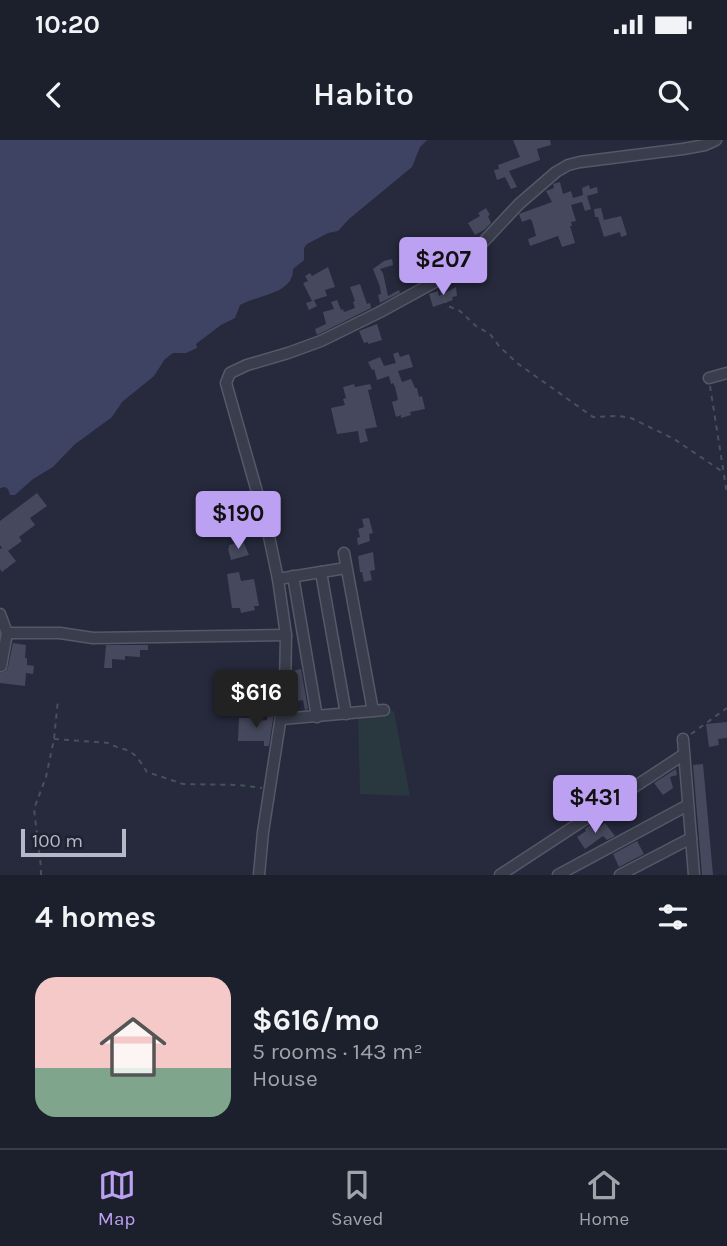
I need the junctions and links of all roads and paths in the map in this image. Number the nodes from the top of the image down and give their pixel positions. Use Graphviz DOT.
graph roads {
  1 [pos="716,140"];
  2 [pos="436,282"];
  3 [pos="727,373"];
  4 [pos="709,378"];
  5 [pos="723,472"];
  6 [pos="727,494"];
  7 [pos="344,553"];
  8 [pos="346,568"];
  9 [pos="321,572"];
  10 [pos="293,576"];
  11 [pos="278,579"];
  12 [pos="0,614"];
  13 [pos="6,633"];
  14 [pos="286,635"];
  15 [pos="1,666"];
  16 [pos="58,700"];
  17 [pos="727,708"];
  18 [pos="346,714"];
  19 [pos="317,716"];
  20 [pos="282,719"];
  21 [pos="54,739"];
  22 [pos="683,739"];
  23 [pos="684,755"];
  24 [pos="270,790"];
  25 [pos="688,805"];
  26 [pos="691,838"];
  27 [pos="690,873"];
  28 [pos="41,875"];
  29 [pos="259,875"];
  30 [pos="500,875"];
  31 [pos="558,875"];
  32 [pos="620,875"];
  1 -- 2 [label="street"];
  2 -- 5 [label="path"];
  2 -- 11 [label="street"];
  3 -- 4 [label="street"];
  4 -- 5 [label="path"];
  5 -- 6 [label="path"];
  7 -- 8 [label="street"];
  8 -- 9 [label="street"];
  8 -- 18 [label="street"];
  9 -- 10 [label="street"];
  9 -- 18 [label="street"];
  10 -- 11 [label="street"];
  10 -- 19 [label="street"];
  11 -- 14 [label="street"];
  12 -- 13 [label="street"];
  13 -- 14 [label="street"];
  13 -- 15 [label="street"];
  14 -- 20 [label="street"];
  16 -- 21 [label="path"];
  17 -- 22 [label="path"];
  18 -- 19 [label="street"];
  19 -- 20 [label="street"];
  20 -- 24 [label="street"];
  21 -- 24 [label="path"];
  21 -- 28 [label="path"];
  22 -- 23 [label="street"];
  23 -- 25 [label="street"];
  23 -- 30 [label="street"];
  24 -- 29 [label="street"];
  25 -- 26 [label="street"];
  25 -- 31 [label="street"];
  26 -- 27 [label="street"];
  26 -- 32 [label="street"];
}
